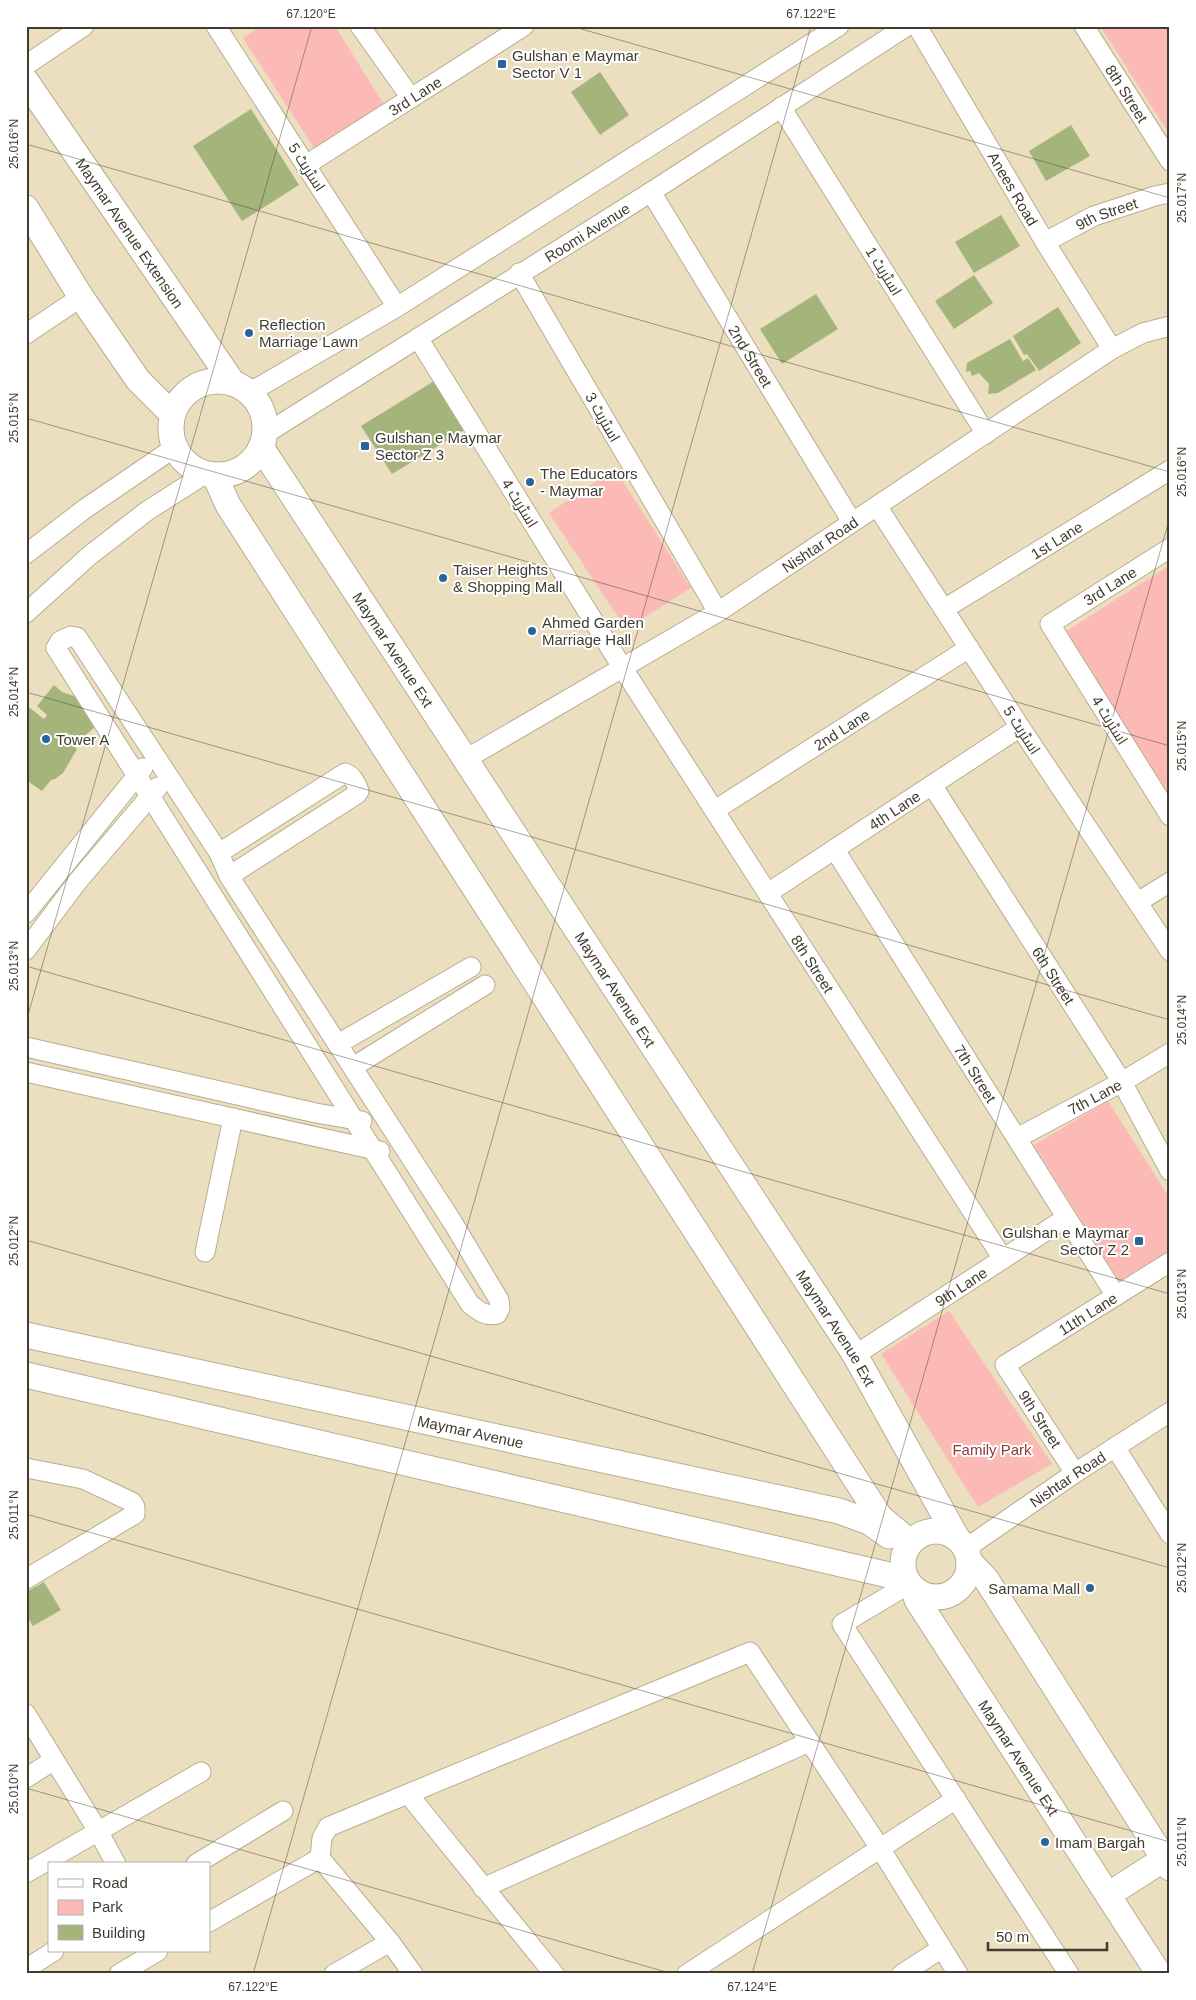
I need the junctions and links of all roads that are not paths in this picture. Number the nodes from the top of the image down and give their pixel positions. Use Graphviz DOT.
graph roads {
  1 [pos="84,26"];
  2 [pos="216,26"];
  3 [pos="360,26"];
  4 [pos="524,26"];
  5 [pos="839,26"];
  6 [pos="907,26"];
  7 [pos="917,26"];
  8 [pos="1084,26"];
  9 [pos="26,65"];
  10 [pos="26,82"];
  11 [pos="411,98"];
  12 [pos="781,107"];
  13 [pos="1170,161"];
  14 [pos="306,165"];
  15 [pos="651,192"];
  16 [pos="1170,193"];
  17 [pos="26,208"];
  18 [pos="1045,242"];
  19 [pos="519,273"];
  20 [pos="81,297"];
  21 [pos="397,307"];
  22 [pos="1170,326"];
  23 [pos="26,334"];
  24 [pos="418,338"];
  25 [pos="1112,349"];
  26 [pos="240,387"];
  27 [pos="172,414"];
  28 [pos="986,434"];
  29 [pos="263,441"];
  30 [pos="174,448"];
  31 [pos="1170,470"];
  32 [pos="210,475"];
  33 [pos="877,506"];
  34 [pos="852,522"];
  35 [pos="1170,548"];
  36 [pos="26,554"];
  37 [pos="944,609"];
  38 [pos="718,612"];
  39 [pos="26,613"];
  40 [pos="1050,624"];
  41 [pos="969,648"];
  42 [pos="622,667"];
  43 [pos="1020,727"];
  44 [pos="153,755"];
  45 [pos="466,759"];
  46 [pos="136,776"];
  47 [pos="168,777"];
  48 [pos="932,785"];
  49 [pos="150,796"];
  50 [pos="715,810"];
  51 [pos="1170,816"];
  52 [pos="835,850"];
  53 [pos="219,853"];
  54 [pos="229,876"];
  55 [pos="1170,882"];
  56 [pos="768,893"];
  57 [pos="1138,902"];
  58 [pos="26,913"];
  59 [pos="26,950"];
  60 [pos="1170,952"];
  61 [pos="471,967"];
  62 [pos="485,985"];
  63 [pos="338,1044"];
  64 [pos="26,1047"];
  65 [pos="1170,1053"];
  66 [pos="353,1067"];
  67 [pos="26,1072"];
  68 [pos="1122,1082"];
  69 [pos="233,1118"];
  70 [pos="356,1121"];
  71 [pos="389,1124"];
  72 [pos="1017,1138"];
  73 [pos="374,1150"];
  74 [pos="408,1155"];
  75 [pos="1170,1170"];
  76 [pos="1066,1218"];
  77 [pos="205,1252"];
  78 [pos="1003,1259"];
  79 [pos="1170,1262"];
  80 [pos="1116,1296"];
  81 [pos="26,1335"];
  82 [pos="855,1355"];
  83 [pos="1005,1365"];
  84 [pos="26,1375"];
  85 [pos="1170,1412"];
  86 [pos="1115,1447"];
  87 [pos="26,1468"];
  88 [pos="1075,1473"];
  89 [pos="1170,1534"];
  90 [pos="908,1545"];
  91 [pos="964,1549"];
  92 [pos="26,1579"];
  93 [pos="910,1584"];
  94 [pos="26,1714"];
  95 [pos="809,1742"];
  96 [pos="54,1760"];
  97 [pos="201,1772"];
  98 [pos="26,1778"];
  99 [pos="408,1794"];
  100 [pos="956,1799"];
  101 [pos="284,1811"];
  102 [pos="98,1831"];
  103 [pos="880,1848"];
  104 [pos="320,1858"];
  105 [pos="115,1862"];
  106 [pos="199,1862"];
  107 [pos="1167,1863"];
  108 [pos="26,1873"];
  109 [pos="483,1888"];
  110 [pos="1108,1895"];
  111 [pos="210,1921"];
  112 [pos="390,1942"];
  113 [pos="942,1948"];
  114 [pos="52,1952"];
  115 [pos="156,1952"];
  116 [pos="26,1969"];
  117 [pos="119,1974"];
  118 [pos="334,1974"];
  119 [pos="413,1974"];
  120 [pos="554,1974"];
  121 [pos="687,1974"];
  122 [pos="902,1974"];
  123 [pos="958,1974"];
  124 [pos="1069,1974"];
  125 [pos="1159,1974"];
  1 -- 9 [label="street"];
  2 -- 14 [label="street, اسٹریٹ 5"];
  3 -- 11 [label="street"];
  4 -- 11 [label="street, 3rd Lane"];
  5 -- 21 [label="street"];
  6 -- 12 [label="street, Roomi Avenue"];
  7 -- 18 [label="street, Anees Road"];
  8 -- 13 [label="street, 8th Street"];
  10 -- 26 [label="main road, Maymar Avenue Extension"];
  11 -- 14 [label="street, 3rd Lane"];
  12 -- 15 [label="street, Roomi Avenue"];
  12 -- 28 [label="street, اسٹریٹ 1"];
  14 -- 21 [label="street, اسٹریٹ 5"];
  15 -- 19 [label="street, Roomi Avenue"];
  15 -- 34 [label="street, 2nd Street"];
  16 -- 18 [label="street, 9th Street"];
  17 -- 20 [label="main road"];
  18 -- 25 [label="street, Anees Road"];
  19 -- 24 [label="street, Roomi Avenue"];
  19 -- 38 [label="street, اسٹریٹ 3"];
  20 -- 23 [label="street"];
  20 -- 27 [label="main road"];
  21 -- 26 [label="street"];
  22 -- 25 [label="street, Nishtar Road"];
  24 -- 29 [label="street, Roomi Avenue"];
  24 -- 42 [label="street, اسٹریٹ 4"];
  25 -- 28 [label="street, Nishtar Road"];
  26 -- 27 [label="main road"];
  26 -- 29 [label="main road"];
  27 -- 30 [label="main road"];
  28 -- 33 [label="street, Nishtar Road"];
  29 -- 32 [label="main road"];
  29 -- 45 [label="main road, Maymar Avenue Ext"];
  30 -- 32 [label="main road"];
  30 -- 36 [label="street"];
  31 -- 37 [label="street, 1st Lane"];
  32 -- 39 [label="street"];
  32 -- 90 [label="main road"];
  33 -- 34 [label="street, Nishtar Road"];
  33 -- 37 [label="street, اسٹریٹ 5"];
  34 -- 38 [label="street, Nishtar Road"];
  35 -- 40 [label="street, 3rd Lane"];
  37 -- 41 [label="street, اسٹریٹ 5"];
  38 -- 42 [label="street, Nishtar Road"];
  40 -- 51 [label="street, اسٹریٹ 4"];
  41 -- 43 [label="street, اسٹریٹ 5"];
  41 -- 50 [label="street, 2nd Lane"];
  42 -- 45 [label="street, Nishtar Road"];
  42 -- 50 [label="street, 8th Street"];
  43 -- 48 [label="street, 4th Lane"];
  43 -- 57 [label="street, اسٹریٹ 5"];
  44 -- 46 [label="street"];
  44 -- 46 [label="street"];
  44 -- 47 [label="street"];
  45 -- 82 [label="main road, Maymar Avenue Ext"];
  46 -- 49 [label="street"];
  46 -- 58 [label="street"];
  47 -- 49 [label="street"];
  47 -- 53 [label="street"];
  48 -- 52 [label="street, 4th Lane"];
  48 -- 68 [label="street, 6th Street"];
  49 -- 59 [label="street"];
  49 -- 70 [label="street"];
  50 -- 56 [label="street, 8th Street"];
  52 -- 56 [label="street, 4th Lane"];
  52 -- 72 [label="street, 7th Street"];
  53 -- 54 [label="street"];
  53 -- 54 [label="street"];
  54 -- 63 [label="street"];
  55 -- 57 [label="street"];
  56 -- 78 [label="street, 8th Street"];
  57 -- 60 [label="street, اسٹریٹ 5"];
  61 -- 63 [label="street"];
  62 -- 66 [label="street"];
  63 -- 66 [label="street"];
  64 -- 70 [label="street"];
  65 -- 68 [label="street, 7th Lane"];
  66 -- 71 [label="street"];
  67 -- 69 [label="street"];
  68 -- 72 [label="street, 7th Lane"];
  68 -- 75 [label="street, 6th Street"];
  69 -- 73 [label="street"];
  69 -- 77 [label="street"];
  70 -- 71 [label="street"];
  70 -- 73 [label="street"];
  71 -- 74 [label="street"];
  72 -- 76 [label="street, 7th Street"];
  73 -- 74 [label="street"];
  73 -- 74 [label="street"];
  76 -- 78 [label="street, 9th Lane"];
  76 -- 80 [label="street, 7th Street"];
  78 -- 82 [label="street, 9th Lane"];
  79 -- 80 [label="street, 11th Lane"];
  80 -- 83 [label="street, 11th Lane"];
  81 -- 90 [label="main road, Maymar Avenue"];
  82 -- 91 [label="main road, Maymar Avenue Ext"];
  83 -- 88 [label="street, 9th Street"];
  84 -- 93 [label="main road"];
  85 -- 86 [label="street, Nishtar Road"];
  86 -- 88 [label="street, Nishtar Road"];
  86 -- 89 [label="street"];
  87 -- 92 [label="street"];
  88 -- 91 [label="street, Nishtar Road"];
  90 -- 91 [label="main road"];
  90 -- 93 [label="main road"];
  91 -- 93 [label="main road"];
  91 -- 107 [label="main road, Maymar Avenue Ext"];
  93 -- 100 [label="street"];
  93 -- 110 [label="main road, Maymar Avenue Ext"];
  94 -- 96 [label="street"];
  95 -- 99 [label="street"];
  95 -- 103 [label="street"];
  95 -- 109 [label="street"];
  96 -- 98 [label="street"];
  96 -- 102 [label="street"];
  97 -- 102 [label="street"];
  99 -- 104 [label="street"];
  99 -- 109 [label="street"];
  100 -- 103 [label="street"];
  100 -- 124 [label="street"];
  101 -- 106 [label="street"];
  102 -- 105 [label="street"];
  102 -- 108 [label="street"];
  103 -- 113 [label="street"];
  103 -- 121 [label="street"];
  104 -- 111 [label="street"];
  104 -- 112 [label="street"];
  107 -- 110 [label="main road"];
  109 -- 120 [label="street"];
  110 -- 125 [label="main road, Maymar Avenue Ext"];
  112 -- 118 [label="street"];
  112 -- 119 [label="street"];
  113 -- 122 [label="street"];
  113 -- 123 [label="street"];
  114 -- 116 [label="street"];
  115 -- 117 [label="street"];
}
